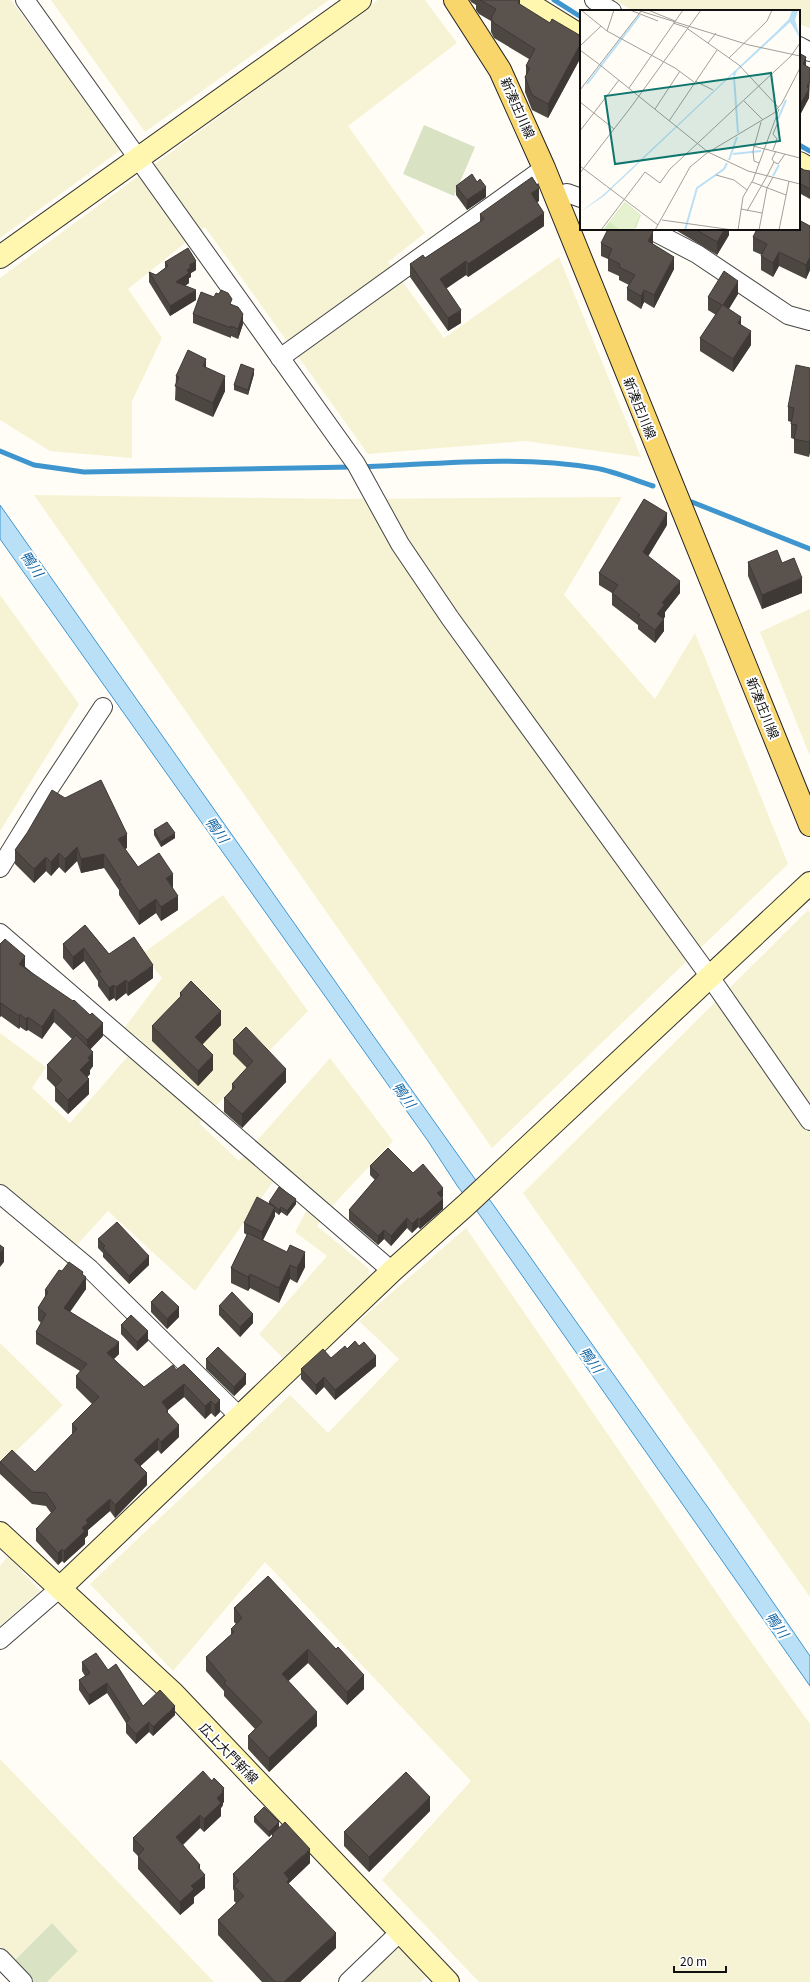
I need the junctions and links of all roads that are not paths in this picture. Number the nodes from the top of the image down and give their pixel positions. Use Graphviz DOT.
graph roads {
  1 [pos="25,0"];
  2 [pos="360,0"];
  3 [pos="455,0"];
  4 [pos="523,0"];
  5 [pos="594,0"];
  6 [pos="610,10"];
  7 [pos="580,35"];
  8 [pos="800,47"];
  9 [pos="810,52"];
  10 [pos="137,159"];
  11 [pos="800,164"];
  12 [pos="544,168"];
  13 [pos="810,169"];
  14 [pos="556,196"];
  15 [pos="580,198"];
  16 [pos="651,230"];
  17 [pos="0,257"];
  18 [pos="810,321"];
  19 [pos="280,358"];
  20 [pos="103,707"];
  21 [pos="810,825"];
  22 [pos="0,868"];
  23 [pos="810,883"];
  24 [pos="0,933"];
  25 [pos="710,977"];
  26 [pos="810,1122"];
  27 [pos="0,1194"];
  28 [pos="392,1271"];
  29 [pos="239,1416"];
  30 [pos="0,1533"];
  31 [pos="60,1588"];
  32 [pos="0,1640"];
  33 [pos="400,1932"];
  34 [pos="0,1958"];
  35 [pos="23,1982"];
  36 [pos="348,1982"];
  37 [pos="448,1982"];
  1 -- 10 [label="street"];
  2 -- 10 [label="street"];
  3 -- 12 [label="main road, 新湊庄川線"];
  4 -- 7 [label="street"];
  5 -- 6 [label="street"];
  8 -- 9 [label="street"];
  10 -- 17 [label="street"];
  10 -- 19 [label="street"];
  11 -- 13 [label="street"];
  12 -- 14 [label="main road, 新湊庄川線"];
  12 -- 19 [label="street"];
  14 -- 15 [label="street"];
  14 -- 21 [label="main road, 新湊庄川線"];
  16 -- 18 [label="street"];
  19 -- 25 [label="street"];
  20 -- 22 [label="street"];
  23 -- 25 [label="street"];
  24 -- 28 [label="street"];
  25 -- 26 [label="street"];
  25 -- 28 [label="street"];
  27 -- 29 [label="street"];
  28 -- 29 [label="street"];
  29 -- 31 [label="street"];
  30 -- 31 [label="street, 広上大門新線"];
  31 -- 32 [label="street"];
  31 -- 33 [label="street, 広上大門新線"];
  33 -- 36 [label="street"];
  33 -- 37 [label="street, 広上大門新線"];
  34 -- 35 [label="street"];
}
